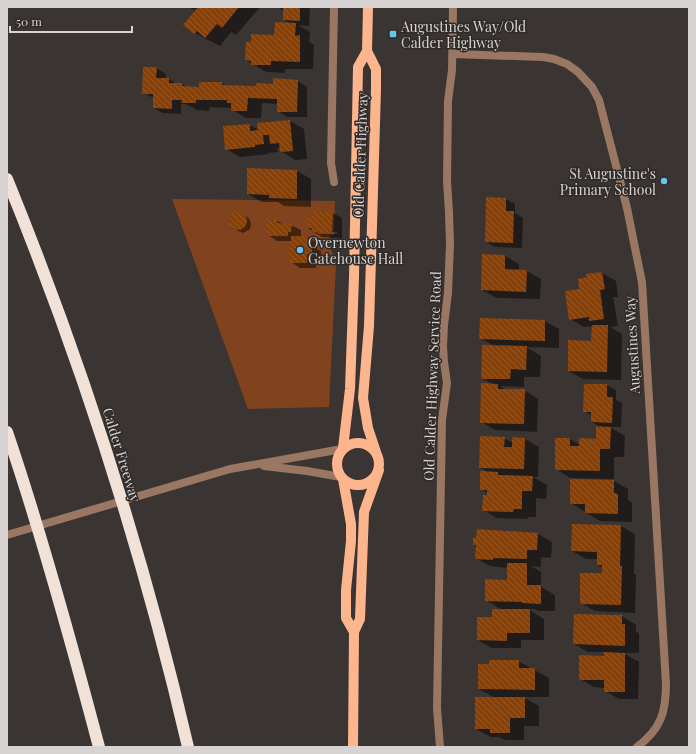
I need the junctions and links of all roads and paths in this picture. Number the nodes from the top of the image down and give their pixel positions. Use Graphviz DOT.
graph roads {
  1 [pos="334,7"];
  2 [pos="368,7"];
  3 [pos="453,7"];
  4 [pos="367,51"];
  5 [pos="453,54"];
  6 [pos="7,178"];
  7 [pos="334,182"];
  8 [pos="7,432"];
  9 [pos="343,449"];
  10 [pos="376,452"];
  11 [pos="256,465"];
  12 [pos="379,470"];
  13 [pos="342,478"];
  14 [pos="7,535"];
  15 [pos="354,632"];
  16 [pos="98,747"];
  17 [pos="188,747"];
  18 [pos="353,747"];
  19 [pos="440,747"];
  20 [pos="637,747"];
  1 -- 7 [label="street"];
  2 -- 4 [label="main road, Old Calder Highway"];
  3 -- 5 [label="street, Old Calder Highway Service Road"];
  4 -- 9 [label="main road, Old Calder Highway"];
  4 -- 10 [label="main road, Old Calder Highway"];
  5 -- 19 [label="street, Old Calder Highway Service Road"];
  5 -- 20 [label="street, Augustines Way"];
  6 -- 17 [label="highway, Calder Freeway"];
  8 -- 16 [label="highway"];
  9 -- 10 [label="main road"];
  9 -- 11 [label="street"];
  9 -- 13 [label="main road"];
  10 -- 12 [label="main road"];
  11 -- 13 [label="street"];
  11 -- 14 [label="street"];
  12 -- 13 [label="main road"];
  12 -- 15 [label="main road"];
  13 -- 15 [label="main road"];
  15 -- 18 [label="main road"];
}
